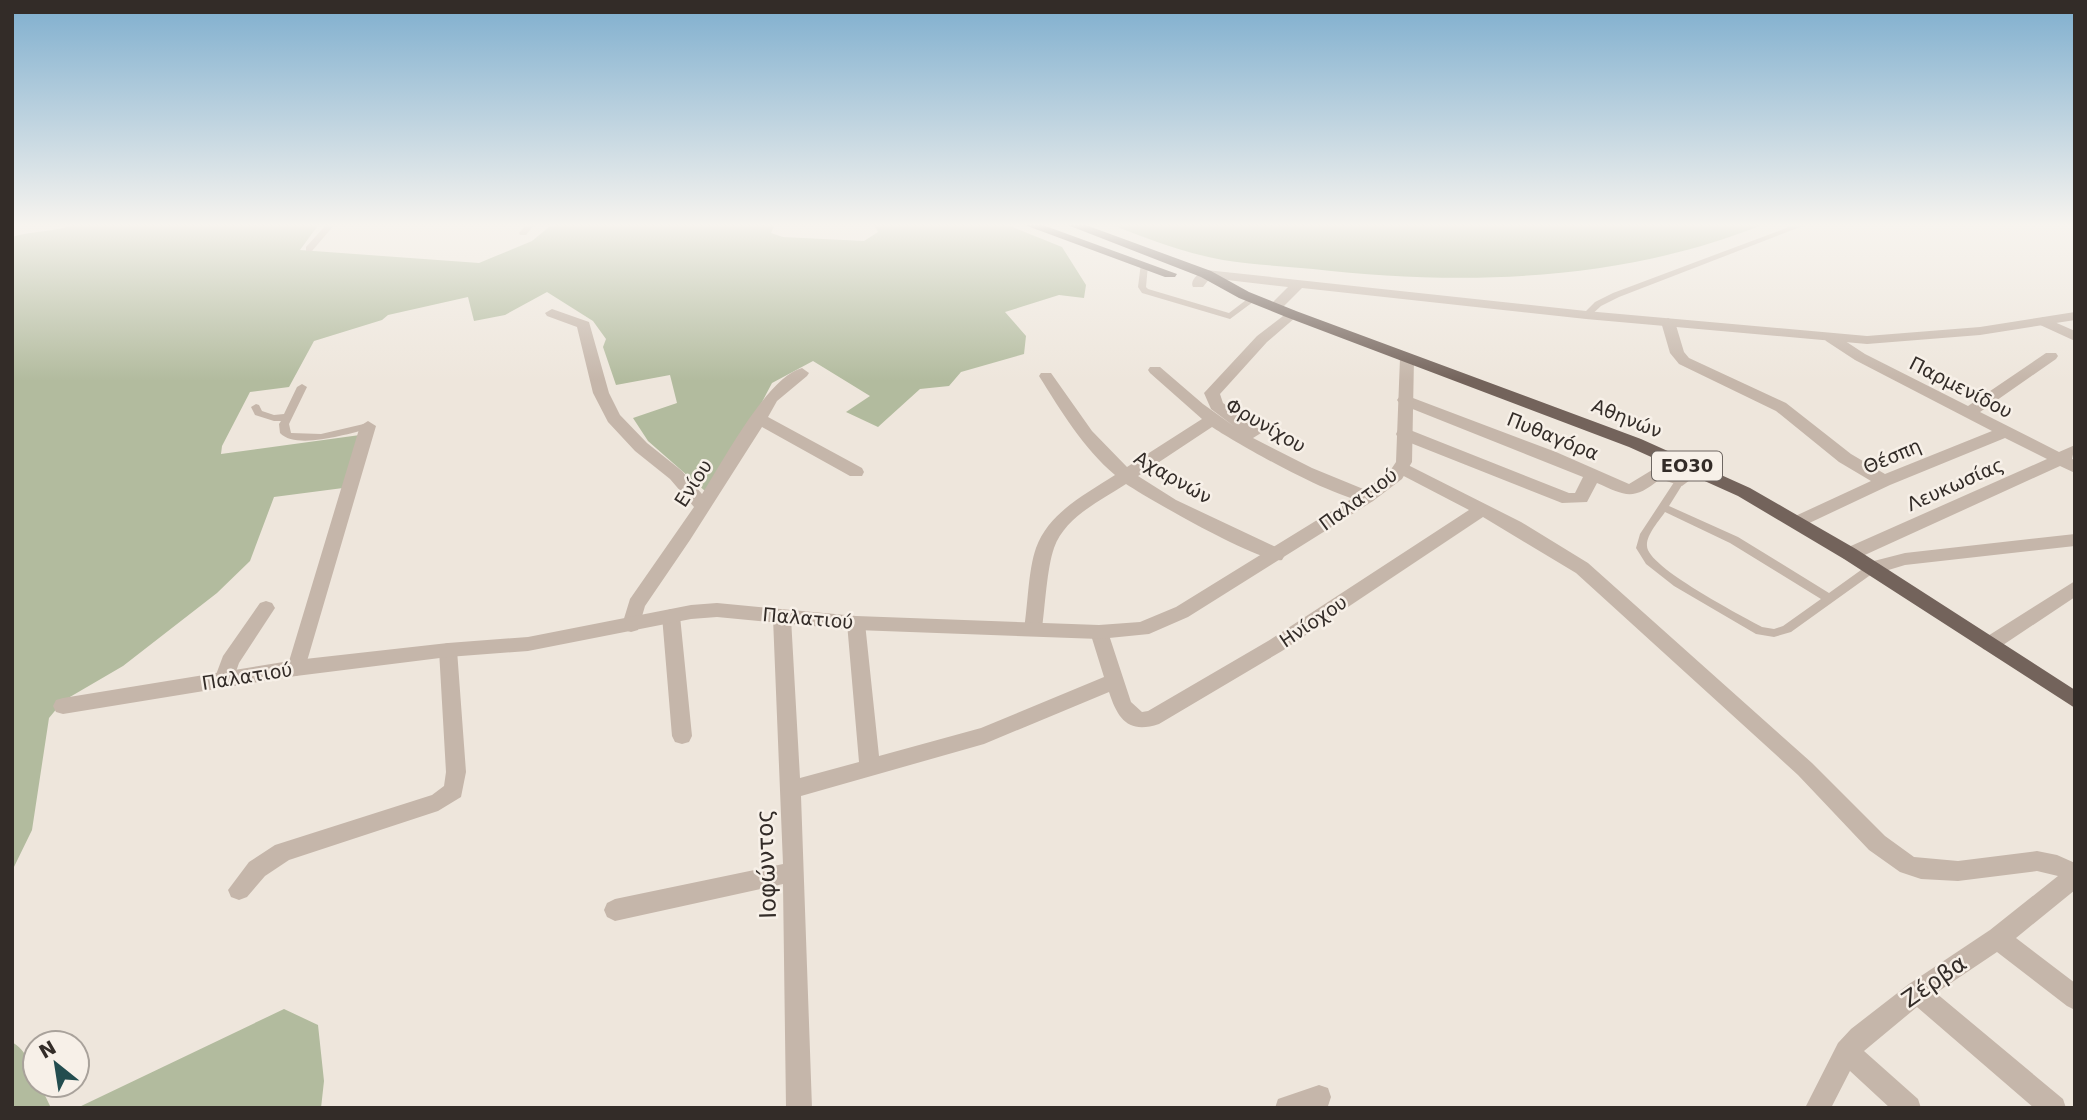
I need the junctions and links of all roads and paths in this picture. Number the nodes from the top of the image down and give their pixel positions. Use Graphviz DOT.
graph roads {
  1 [pos="1143,276"];
  2 [pos="1191,276"];
  3 [pos="1195,276"];
  4 [pos="1666,276"];
  5 [pos="1202,279"];
  6 [pos="1298,285"];
  7 [pos="1249,297"];
  8 [pos="1283,311"];
  9 [pos="552,313"];
  10 [pos="1586,315"];
  11 [pos="2075,316"];
  12 [pos="2043,321"];
  13 [pos="1668,322"];
  14 [pos="2075,337"];
  15 [pos="1831,338"];
  16 [pos="2051,356"];
  17 [pos="1407,358"];
  18 [pos="1154,370"];
  19 [pos="802,373"];
  20 [pos="1046,376"];
  21 [pos="302,387"];
  22 [pos="1405,400"];
  23 [pos="257,407"];
  24 [pos="1968,413"];
  25 [pos="287,417"];
  26 [pos="760,419"];
  27 [pos="1213,419"];
  28 [pos="368,426"];
  29 [pos="2005,432"];
  30 [pos="1404,435"];
  31 [pos="1276,458"];
  32 [pos="2070,459"];
  33 [pos="1402,468"];
  34 [pos="856,472"];
  35 [pos="1685,473"];
  36 [pos="1593,474"];
  37 [pos="1125,476"];
  38 [pos="1884,481"];
  39 [pos="1367,497"];
  40 [pos="703,506"];
  41 [pos="1664,508"];
  42 [pos="1482,509"];
  43 [pos="1797,522"];
  44 [pos="2075,540"];
  45 [pos="1850,554"];
  46 [pos="1276,555"];
  47 [pos="1872,568"];
  48 [pos="2075,588"];
  49 [pos="1829,598"];
  50 [pos="266,608"];
  51 [pos="671,617"];
  52 [pos="782,618"];
  53 [pos="856,623"];
  54 [pos="631,625"];
  55 [pos="1034,629"];
  56 [pos="1099,632"];
  57 [pos="1990,644"];
  58 [pos="448,650"];
  59 [pos="296,668"];
  60 [pos="224,680"];
  61 [pos="1115,681"];
  62 [pos="2075,700"];
  63 [pos="63,706"];
  64 [pos="682,736"];
  65 [pos="870,769"];
  66 [pos="789,790"];
  67 [pos="794,872"];
  68 [pos="2072,881"];
  69 [pos="239,890"];
  70 [pos="615,910"];
  71 [pos="1997,938"];
  72 [pos="1917,992"];
  73 [pos="2075,998"];
  74 [pos="1847,1052"];
  75 [pos="1319,1097"];
  76 [pos="799,1108"];
  77 [pos="1287,1108"];
  78 [pos="1817,1108"];
  79 [pos="1909,1108"];
  80 [pos="2054,1108"];
  1 -- 7 [label="lane"];
  2 -- 5 [label="main road, Αθηνών / ΕΟ30"];
  3 -- 5 [label="main road, Αθηνών / ΕΟ30"];
  4 -- 10 [label="lane"];
  5 -- 6 [label="street"];
  5 -- 7 [label="main road, Αθηνών / ΕΟ30"];
  6 -- 8 [label="street"];
  6 -- 10 [label="street"];
  7 -- 8 [label="main road, Αθηνών / ΕΟ30"];
  8 -- 17 [label="main road, Αθηνών / ΕΟ30"];
  8 -- 31 [label="street"];
  9 -- 40 [label="street"];
  10 -- 13 [label="street"];
  11 -- 12 [label="street"];
  12 -- 14 [label="street"];
  12 -- 15 [label="street"];
  13 -- 15 [label="street"];
  13 -- 38 [label="street"];
  15 -- 24 [label="street, Παρμενίδου"];
  16 -- 24 [label="street"];
  17 -- 22 [label="street, Παλατιού"];
  17 -- 35 [label="main road, Αθηνών / ΕΟ30"];
  18 -- 27 [label="street, Φρυνίχου"];
  19 -- 26 [label="street, Ενίου"];
  20 -- 37 [label="street, Αχαρνών"];
  21 -- 25 [label="lane"];
  22 -- 30 [label="street, Παλατιού"];
  22 -- 36 [label="street, Πυθαγόρα"];
  23 -- 25 [label="lane"];
  24 -- 29 [label="street, Παρμενίδου"];
  25 -- 28 [label="lane"];
  26 -- 34 [label="street"];
  26 -- 40 [label="street, Ενίου"];
  27 -- 31 [label="street, Φρυνίχου"];
  27 -- 37 [label="street"];
  28 -- 59 [label="street"];
  29 -- 32 [label="street, Παρμενίδου"];
  29 -- 38 [label="street, Θέσπη"];
  30 -- 33 [label="street, Παλατιού"];
  30 -- 36 [label="street"];
  31 -- 39 [label="street, Φρυνίχου"];
  32 -- 45 [label="street, Λευκωσίας"];
  33 -- 39 [label="street, Παλατιού"];
  33 -- 42 [label="street"];
  35 -- 36 [label="street, Πυθαγόρα"];
  35 -- 41 [label="lane"];
  35 -- 43 [label="main road, Αθηνών / ΕΟ30"];
  37 -- 46 [label="street, Αχαρνών"];
  37 -- 55 [label="street"];
  38 -- 43 [label="street, Θέσπη"];
  39 -- 46 [label="street, Παλατιού"];
  40 -- 54 [label="street, Ενίου"];
  41 -- 49 [label="lane"];
  41 -- 49 [label="lane"];
  42 -- 61 [label="street, Ηνίοχου"];
  42 -- 68 [label="street"];
  43 -- 45 [label="main road, Αθηνών / ΕΟ30"];
  44 -- 47 [label="street"];
  45 -- 47 [label="main road, Αθηνών / ΕΟ30"];
  46 -- 56 [label="street, Παλατιού"];
  47 -- 49 [label="lane"];
  47 -- 57 [label="main road, Αθηνών / ΕΟ30"];
  48 -- 57 [label="street"];
  50 -- 60 [label="street"];
  51 -- 52 [label="street, Παλατιού"];
  51 -- 54 [label="street, Παλατιού"];
  51 -- 64 [label="street"];
  52 -- 53 [label="street, Παλατιού"];
  52 -- 66 [label="street, Ιοφώντος"];
  53 -- 55 [label="street, Παλατιού"];
  53 -- 65 [label="street"];
  54 -- 58 [label="street, Παλατιού"];
  55 -- 56 [label="street, Παλατιού"];
  56 -- 61 [label="street"];
  57 -- 62 [label="main road, Αθηνών / ΕΟ30"];
  58 -- 59 [label="street, Παλατιού"];
  58 -- 69 [label="street"];
  59 -- 60 [label="street, Παλατιού"];
  60 -- 63 [label="street, Παλατιού"];
  61 -- 65 [label="street"];
  65 -- 66 [label="street"];
  66 -- 67 [label="street, Ιοφώντος"];
  67 -- 70 [label="street"];
  67 -- 76 [label="street, Ιοφώντος"];
  68 -- 71 [label="street, Ζέρβα"];
  71 -- 72 [label="street, Ζέρβα"];
  71 -- 73 [label="street"];
  72 -- 74 [label="street, Ζέρβα"];
  72 -- 80 [label="street"];
  74 -- 78 [label="street, Ζέρβα"];
  74 -- 79 [label="street"];
  75 -- 77 [label="street"];
}
